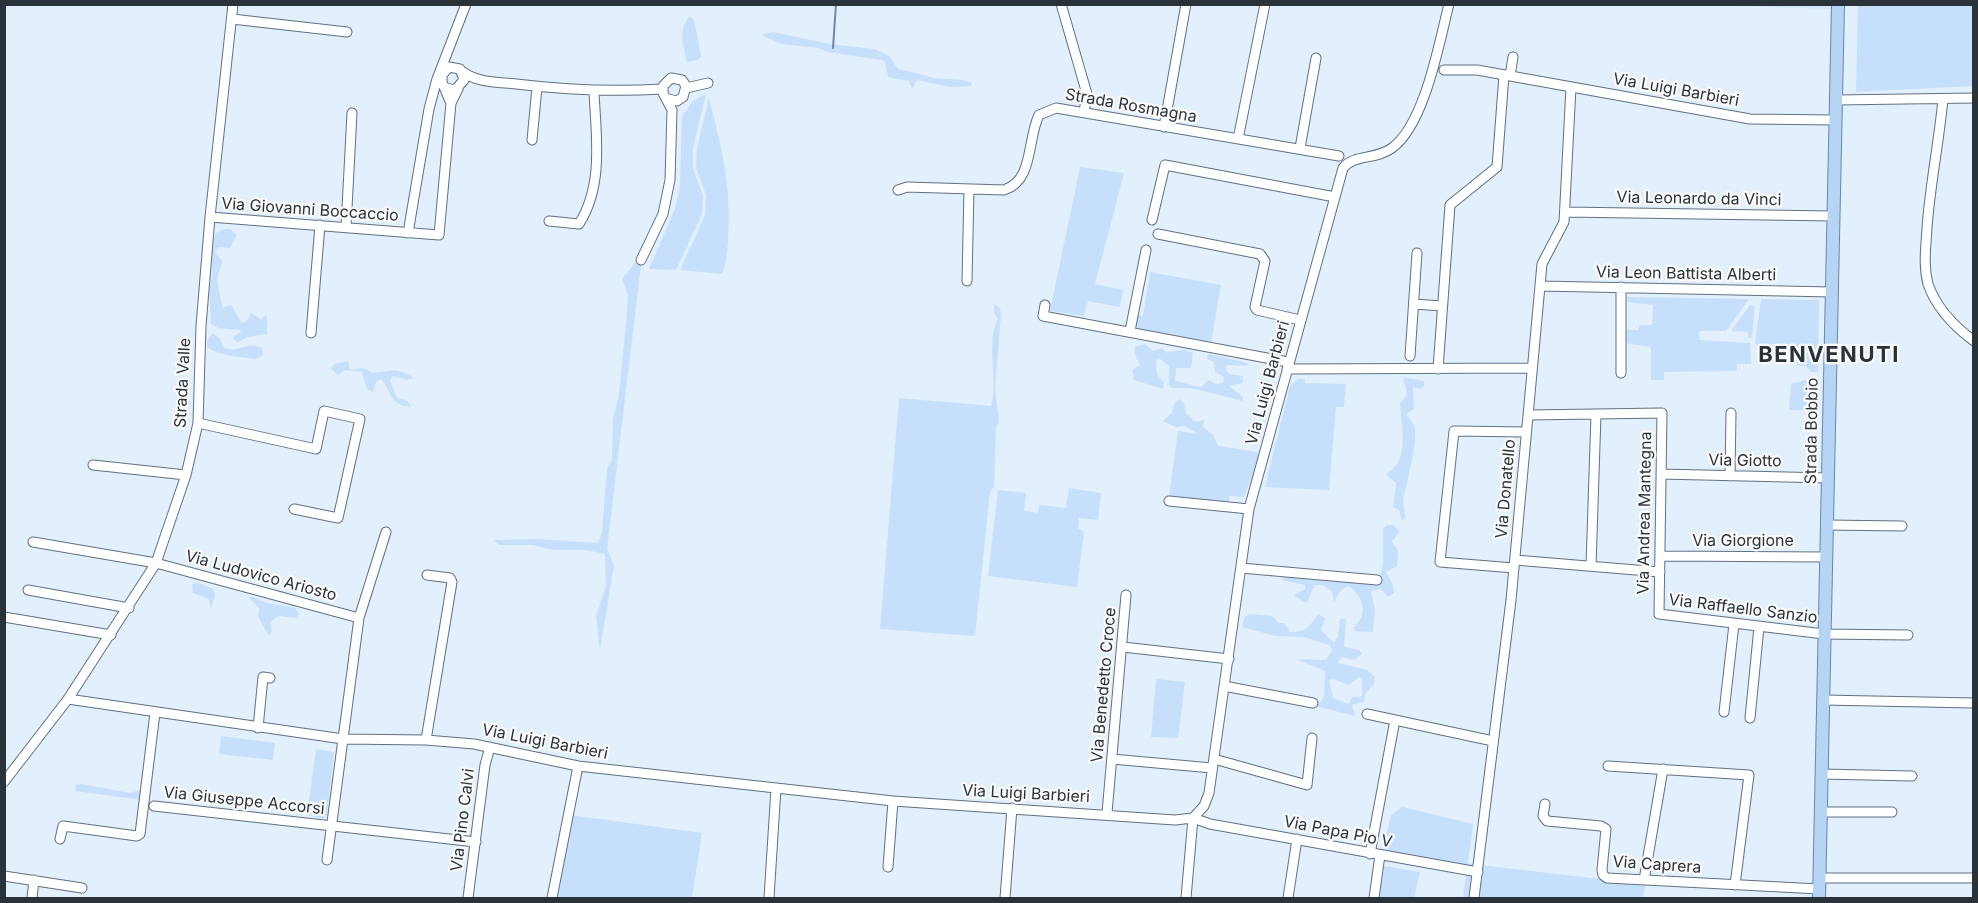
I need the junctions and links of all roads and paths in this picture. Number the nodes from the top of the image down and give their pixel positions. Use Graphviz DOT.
graph roads {
  1 [pos="233,4"];
  2 [pos="466,4"];
  3 [pos="1061,4"];
  4 [pos="1186,4"];
  5 [pos="1265,4"];
  6 [pos="1838,4"];
  7 [pos="1446,5"];
  8 [pos="232,19"];
  9 [pos="347,32"];
  10 [pos="1514,57"];
  11 [pos="1316,58"];
  12 [pos="1440,67"];
  13 [pos="463,72"];
  14 [pos="444,75"];
  15 [pos="1507,75"];
  16 [pos="484,81"];
  17 [pos="708,84"];
  18 [pos="537,87"];
  19 [pos="1571,87"];
  20 [pos="460,88"];
  21 [pos="686,88"];
  22 [pos="663,89"];
  23 [pos="594,92"];
  24 [pos="1974,98"];
  25 [pos="668,99"];
  26 [pos="680,99"];
  27 [pos="1943,99"];
  28 [pos="1836,100"];
  29 [pos="450,106"];
  30 [pos="1084,112"];
  31 [pos="352,113"];
  32 [pos="672,116"];
  33 [pos="1835,120"];
  34 [pos="1164,127"];
  35 [pos="1238,139"];
  36 [pos="532,140"];
  37 [pos="1300,148"];
  38 [pos="1339,156"];
  39 [pos="1355,159"];
  40 [pos="1343,168"];
  41 [pos="969,189"];
  42 [pos="898,190"];
  43 [pos="1335,197"];
  44 [pos="1565,212"];
  45 [pos="1833,216"];
  46 [pos="210,217"];
  47 [pos="1152,220"];
  48 [pos="549,221"];
  49 [pos="320,225"];
  50 [pos="346,227"];
  51 [pos="408,233"];
  52 [pos="1158,234"];
  53 [pos="1146,250"];
  54 [pos="1417,253"];
  55 [pos="641,260"];
  56 [pos="967,281"];
  57 [pos="1540,286"];
  58 [pos="1621,287"];
  59 [pos="1832,292"];
  60 [pos="1443,302"];
  61 [pos="1413,304"];
  62 [pos="1045,305"];
  63 [pos="1300,320"];
  64 [pos="1130,332"];
  65 [pos="311,333"];
  66 [pos="1974,341"];
  67 [pos="1410,356"];
  68 [pos="1287,365"];
  69 [pos="1532,368"];
  70 [pos="1438,369"];
  71 [pos="1621,373"];
  72 [pos="1731,413"];
  73 [pos="1596,414"];
  74 [pos="1528,415"];
  75 [pos="198,423"];
  76 [pos="1526,432"];
  77 [pos="93,465"];
  78 [pos="1661,474"];
  79 [pos="186,475"];
  80 [pos="1730,476"];
  81 [pos="1828,478"];
  82 [pos="1169,501"];
  83 [pos="294,509"];
  84 [pos="1249,509"];
  85 [pos="1827,525"];
  86 [pos="1902,526"];
  87 [pos="386,532"];
  88 [pos="33,542"];
  89 [pos="1660,556"];
  90 [pos="1826,557"];
  91 [pos="156,563"];
  92 [pos="1514,564"];
  93 [pos="1591,566"];
  94 [pos="1241,568"];
  95 [pos="1660,572"];
  96 [pos="427,575"];
  97 [pos="1377,580"];
  98 [pos="28,590"];
  99 [pos="1126,595"];
  100 [pos="129,608"];
  101 [pos="1659,614"];
  102 [pos="4,617"];
  103 [pos="359,618"];
  104 [pos="1734,624"];
  105 [pos="1759,627"];
  106 [pos="1824,634"];
  107 [pos="1908,635"];
  108 [pos="111,636"];
  109 [pos="1123,647"];
  110 [pos="1228,659"];
  111 [pos="270,678"];
  112 [pos="1224,686"];
  113 [pos="68,699"];
  114 [pos="1823,700"];
  115 [pos="1313,703"];
  116 [pos="1974,704"];
  117 [pos="1724,712"];
  118 [pos="155,713"];
  119 [pos="1367,714"];
  120 [pos="1750,718"];
  121 [pos="1395,720"];
  122 [pos="258,728"];
  123 [pos="1312,738"];
  124 [pos="343,739"];
  125 [pos="426,740"];
  126 [pos="1493,741"];
  127 [pos="490,747"];
  128 [pos="1112,759"];
  129 [pos="1213,764"];
  130 [pos="578,766"];
  131 [pos="1608,766"];
  132 [pos="1663,770"];
  133 [pos="1821,774"];
  134 [pos="1912,776"];
  135 [pos="4,782"];
  136 [pos="776,788"];
  137 [pos="894,801"];
  138 [pos="1545,804"];
  139 [pos="154,806"];
  140 [pos="1012,808"];
  141 [pos="1820,812"];
  142 [pos="1892,812"];
  143 [pos="1107,813"];
  144 [pos="1193,818"];
  145 [pos="331,825"];
  146 [pos="60,839"];
  147 [pos="1297,839"];
  148 [pos="476,842"];
  149 [pos="1375,854"];
  150 [pos="327,860"];
  151 [pos="888,867"];
  152 [pos="1478,872"];
  153 [pos="4,876"];
  154 [pos="1974,878"];
  155 [pos="34,880"];
  156 [pos="1644,880"];
  157 [pos="1819,883"];
  158 [pos="1735,885"];
  159 [pos="82,888"];
  160 [pos="1798,888"];
  161 [pos="32,898"];
  162 [pos="468,898"];
  163 [pos="552,898"];
  164 [pos="769,898"];
  165 [pos="1005,898"];
  166 [pos="1186,898"];
  167 [pos="1288,898"];
  168 [pos="1374,898"];
  169 [pos="1474,898"];
  1 -- 8 [label="street, Strada Valle"];
  2 -- 14 [label="street"];
  3 -- 30 [label="street"];
  4 -- 34 [label="street"];
  5 -- 35 [label="street"];
  6 -- 28 [label="main road, Strada Bobbio"];
  7 -- 12 [label="street"];
  8 -- 9 [label="street"];
  8 -- 46 [label="street, Strada Valle"];
  10 -- 15 [label="street"];
  11 -- 37 [label="street"];
  12 -- 15 [label="street, Via Luigi Barbieri"];
  12 -- 39 [label="street"];
  13 -- 14 [label="street"];
  13 -- 16 [label="street"];
  13 -- 20 [label="street"];
  14 -- 20 [label="street"];
  14 -- 29 [label="street"];
  14 -- 51 [label="street"];
  15 -- 19 [label="street, Via Luigi Barbieri"];
  15 -- 60 [label="street"];
  16 -- 18 [label="street"];
  16 -- 20 [label="street"];
  17 -- 21 [label="street"];
  18 -- 23 [label="street"];
  18 -- 36 [label="street"];
  19 -- 33 [label="street, Via Luigi Barbieri"];
  19 -- 44 [label="street, Via Donatello"];
  20 -- 29 [label="street"];
  21 -- 22 [label="street"];
  21 -- 26 [label="street"];
  22 -- 23 [label="street"];
  22 -- 25 [label="street"];
  23 -- 48 [label="street"];
  24 -- 27 [label="street"];
  25 -- 26 [label="street"];
  25 -- 32 [label="street"];
  26 -- 32 [label="street"];
  27 -- 28 [label="street"];
  27 -- 66 [label="street"];
  28 -- 33 [label="main road, Strada Bobbio"];
  29 -- 51 [label="street, Via Giovanni Boccaccio"];
  30 -- 34 [label="street, Strada Rosmagna"];
  30 -- 41 [label="street, Strada Rosmagna"];
  31 -- 50 [label="street"];
  32 -- 55 [label="street"];
  33 -- 45 [label="main road, Strada Bobbio"];
  34 -- 35 [label="street, Strada Rosmagna"];
  35 -- 37 [label="street, Strada Rosmagna"];
  37 -- 38 [label="street, Strada Rosmagna"];
  38 -- 39 [label="street, Strada Rosmagna"];
  38 -- 40 [label="street"];
  39 -- 40 [label="street"];
  40 -- 43 [label="street, Via Luigi Barbieri"];
  41 -- 42 [label="street, Strada Rosmagna"];
  41 -- 56 [label="street"];
  43 -- 47 [label="street"];
  43 -- 63 [label="street, Via Luigi Barbieri"];
  44 -- 45 [label="street, Via Leonardo da Vinci"];
  44 -- 57 [label="street, Via Donatello"];
  45 -- 59 [label="main road, Strada Bobbio"];
  46 -- 49 [label="street, Via Giovanni Boccaccio"];
  46 -- 75 [label="street, Strada Valle"];
  49 -- 50 [label="street, Via Giovanni Boccaccio"];
  49 -- 65 [label="street"];
  50 -- 51 [label="street, Via Giovanni Boccaccio"];
  52 -- 63 [label="street"];
  53 -- 64 [label="street"];
  54 -- 61 [label="street"];
  57 -- 58 [label="street, Via Leon Battista Alberti"];
  57 -- 69 [label="street, Via Donatello"];
  58 -- 59 [label="street, Via Leon Battista Alberti"];
  58 -- 71 [label="street"];
  59 -- 81 [label="main road, Strada Bobbio"];
  60 -- 61 [label="street"];
  60 -- 70 [label="street"];
  61 -- 67 [label="street"];
  62 -- 64 [label="street"];
  63 -- 68 [label="street, Via Luigi Barbieri"];
  64 -- 68 [label="street"];
  68 -- 70 [label="street"];
  68 -- 84 [label="street, Via Luigi Barbieri"];
  69 -- 70 [label="street"];
  69 -- 74 [label="street, Via Donatello"];
  72 -- 80 [label="street"];
  73 -- 74 [label="street"];
  73 -- 78 [label="street, Via Andrea Mantegna"];
  73 -- 93 [label="street"];
  74 -- 76 [label="street, Via Donatello"];
  75 -- 79 [label="street, Strada Valle"];
  75 -- 83 [label="street"];
  76 -- 92 [label="street, Via Donatello"];
  76 -- 92 [label="street"];
  77 -- 79 [label="street"];
  78 -- 80 [label="street, Via Giotto"];
  78 -- 89 [label="street, Via Andrea Mantegna"];
  79 -- 91 [label="street, Strada Valle"];
  80 -- 81 [label="street, Via Giotto"];
  81 -- 85 [label="main road, Strada Bobbio"];
  82 -- 84 [label="street"];
  84 -- 94 [label="street, Via Luigi Barbieri"];
  85 -- 86 [label="street"];
  85 -- 90 [label="main road, Strada Bobbio"];
  87 -- 103 [label="street"];
  88 -- 91 [label="street, Via Ludovico Ariosto"];
  89 -- 90 [label="street, Via Giorgione"];
  89 -- 95 [label="street, Via Andrea Mantegna"];
  90 -- 106 [label="main road, Strada Bobbio"];
  91 -- 100 [label="street, Strada Valle"];
  91 -- 103 [label="street, Via Ludovico Ariosto"];
  92 -- 93 [label="street"];
  92 -- 126 [label="street, Via Donatello"];
  93 -- 95 [label="street"];
  94 -- 97 [label="street"];
  94 -- 110 [label="street, Via Luigi Barbieri"];
  95 -- 101 [label="street, Via Andrea Mantegna"];
  96 -- 125 [label="street"];
  98 -- 100 [label="street"];
  99 -- 109 [label="street, Via Benedetto Croce"];
  100 -- 108 [label="street, Strada Valle"];
  101 -- 104 [label="street, Via Raffaello Sanzio"];
  102 -- 108 [label="street"];
  103 -- 124 [label="street"];
  104 -- 105 [label="street, Via Raffaello Sanzio"];
  104 -- 117 [label="street"];
  105 -- 106 [label="street, Via Raffaello Sanzio"];
  105 -- 120 [label="street"];
  106 -- 107 [label="street"];
  106 -- 114 [label="main road, Strada Bobbio"];
  108 -- 113 [label="street, Strada Valle"];
  109 -- 110 [label="street"];
  109 -- 128 [label="street, Via Benedetto Croce"];
  110 -- 112 [label="street, Via Luigi Barbieri"];
  111 -- 122 [label="street"];
  112 -- 115 [label="street"];
  112 -- 129 [label="street, Via Luigi Barbieri"];
  113 -- 118 [label="street, Via Luigi Barbieri"];
  113 -- 135 [label="street, Strada Valle"];
  114 -- 116 [label="street"];
  114 -- 133 [label="main road, Strada Bobbio"];
  118 -- 122 [label="street, Via Luigi Barbieri"];
  118 -- 146 [label="street"];
  119 -- 121 [label="street"];
  121 -- 126 [label="street"];
  121 -- 149 [label="street"];
  122 -- 124 [label="street, Via Luigi Barbieri"];
  123 -- 129 [label="street"];
  124 -- 125 [label="street, Via Luigi Barbieri"];
  124 -- 145 [label="street"];
  125 -- 127 [label="street, Via Luigi Barbieri"];
  126 -- 152 [label="street, Via Donatello"];
  127 -- 130 [label="street, Via Luigi Barbieri"];
  127 -- 148 [label="street, Via Pino Calvi"];
  128 -- 129 [label="street"];
  128 -- 143 [label="street, Via Benedetto Croce"];
  129 -- 144 [label="street, Via Luigi Barbieri"];
  130 -- 136 [label="street, Via Luigi Barbieri"];
  130 -- 163 [label="street"];
  131 -- 132 [label="street"];
  132 -- 156 [label="street"];
  132 -- 158 [label="street"];
  133 -- 134 [label="street"];
  133 -- 141 [label="main road, Strada Bobbio"];
  136 -- 137 [label="street, Via Luigi Barbieri"];
  136 -- 164 [label="street"];
  137 -- 140 [label="street, Via Luigi Barbieri"];
  137 -- 151 [label="street"];
  138 -- 156 [label="street, Via Caprera"];
  139 -- 145 [label="street, Via Giuseppe Accorsi"];
  140 -- 143 [label="street, Via Luigi Barbieri"];
  140 -- 165 [label="street"];
  141 -- 142 [label="street"];
  141 -- 157 [label="main road, Strada Bobbio"];
  143 -- 144 [label="street, Via Luigi Barbieri"];
  144 -- 147 [label="street, Via Papa Pio V"];
  144 -- 166 [label="street"];
  145 -- 148 [label="street, Via Giuseppe Accorsi"];
  145 -- 150 [label="street"];
  147 -- 149 [label="street, Via Papa Pio V"];
  147 -- 167 [label="street"];
  148 -- 162 [label="street, Via Pino Calvi"];
  149 -- 152 [label="street, Via Papa Pio V"];
  149 -- 168 [label="street"];
  152 -- 169 [label="street, Via Donatello"];
  153 -- 155 [label="street"];
  154 -- 157 [label="street, Via Caprera"];
  155 -- 159 [label="street"];
  155 -- 161 [label="street"];
  156 -- 158 [label="street, Via Caprera"];
  157 -- 160 [label="street, Via Caprera"];
  157 -- 160 [label="street"];
  158 -- 160 [label="street, Via Caprera"];
}
